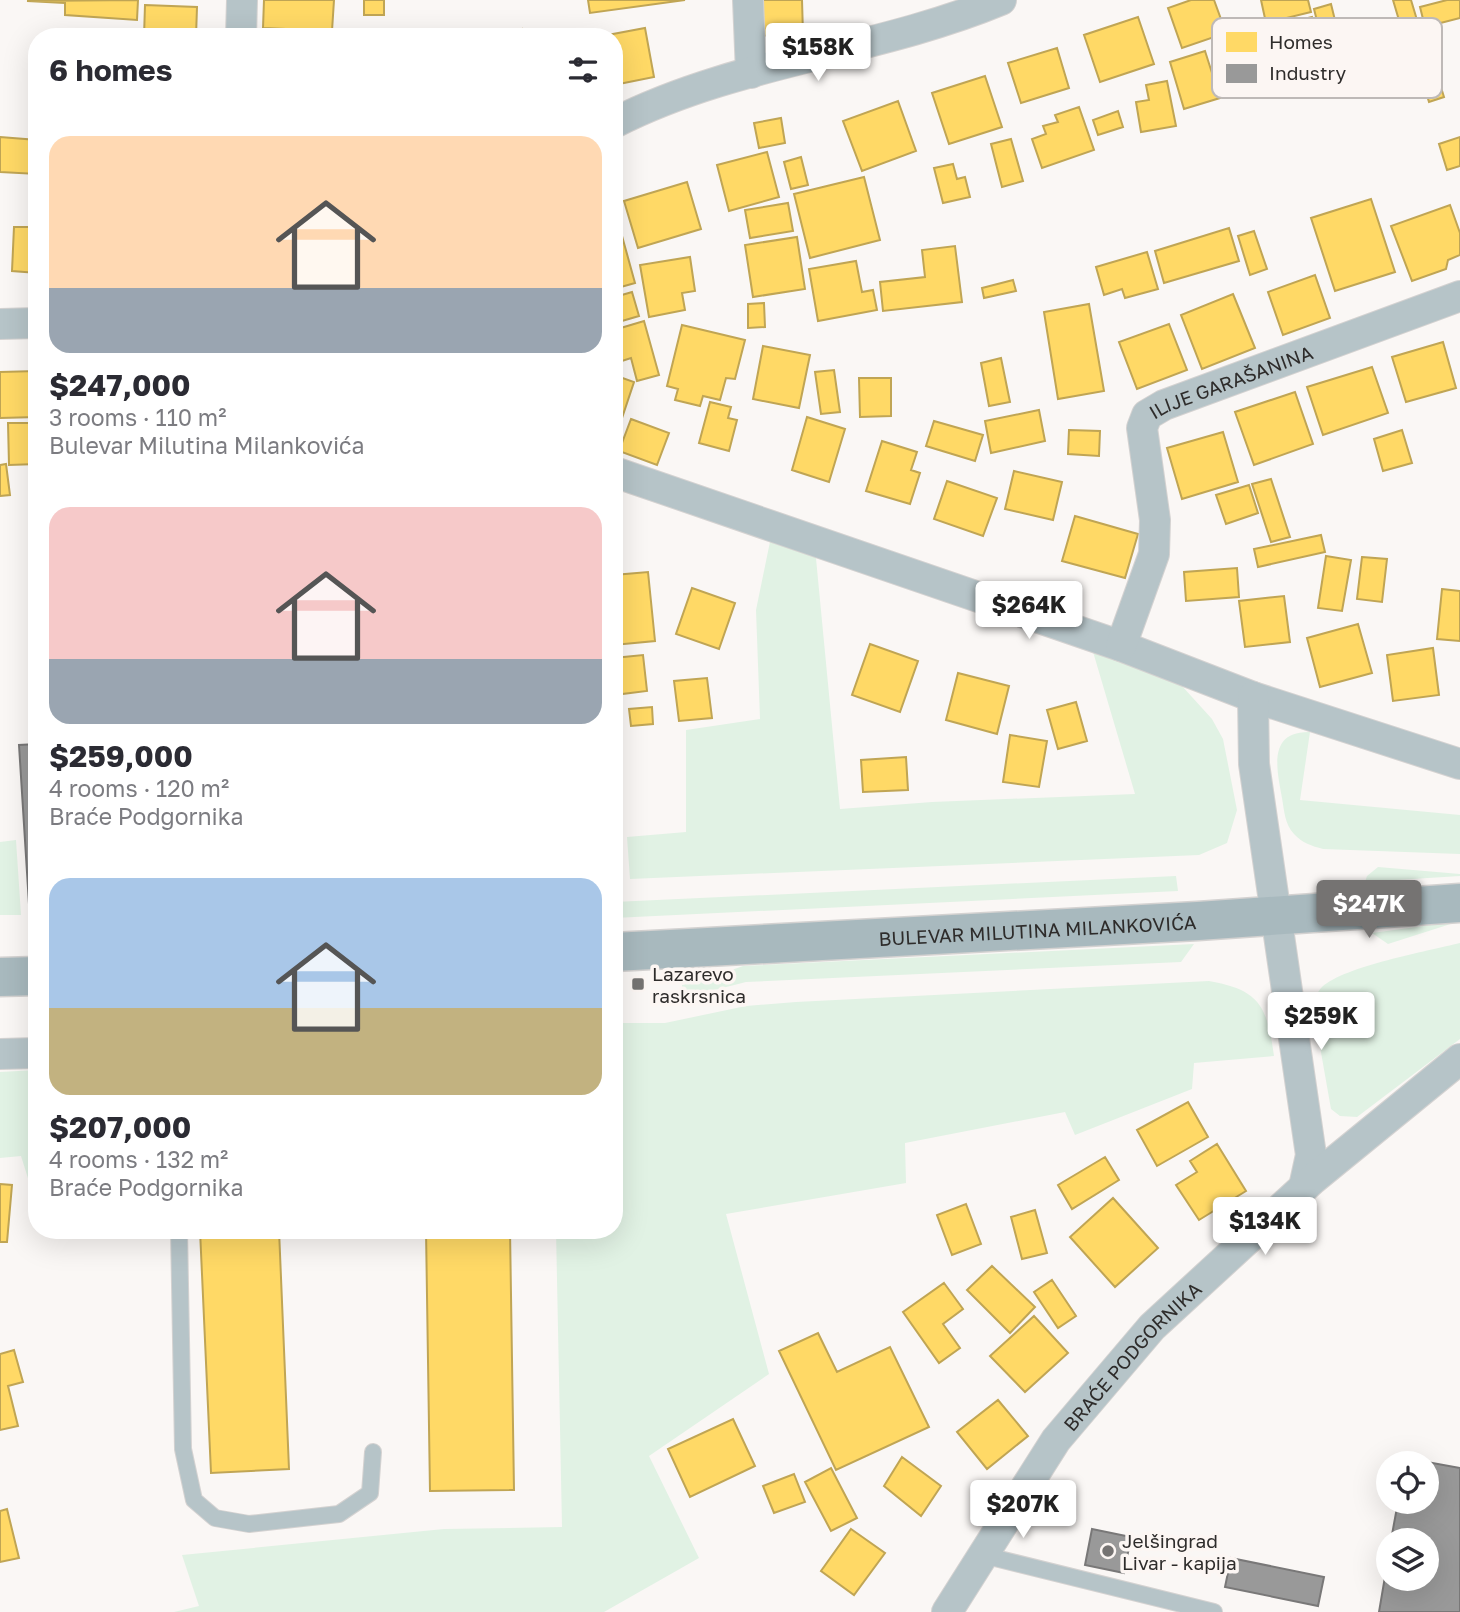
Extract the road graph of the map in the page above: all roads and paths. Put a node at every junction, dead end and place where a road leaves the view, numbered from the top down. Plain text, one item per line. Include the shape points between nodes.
1 (242, 0) edge
2 (748, 0) edge
3 (1001, 0) edge
4 (241, 28) edge
5 (751, 73) junction
6 (623, 119) edge
7 (1460, 296) edge
8 (28, 323) edge
9 (0, 324) edge
10 (623, 475) edge
11 (1121, 646) junction
12 (1253, 696) junction
13 (1460, 764) edge
14 (1460, 903) edge
15 (1275, 914) junction
16 (623, 952) edge
17 (0, 976) edge
18 (28, 976) edge
19 (28, 1053) edge
20 (0, 1055) edge
21 (1460, 1059) edge
22 (1304, 1187) junction
23 (179, 1239) edge
24 (373, 1452) dead end
25 (983, 1555) junction
26 (1171, 1607) edge
27 (947, 1612) edge
28 (1214, 1612) edge

1 - 4 street
2 - 5 street
3 - 5 street via 908,32
5 - 6 street via 680,93
7 - 11 street, ILIJE GARAŠANINA via 1146,415 1142,428 1155,520 1154,554
8 - 9 street
10 - 11 street
11 - 12 street
12 - 13 street
12 - 15 street via 1254,764
14 - 15 street, BULEVAR MILUTINA MILANKOVIĆA
15 - 16 street, BULEVAR MILUTINA MILANKOVIĆA
15 - 22 street via 1311,1155
17 - 18 street
19 - 20 street
21 - 22 street, BRAĆE PODGORNIKA
22 - 25 street, BRAĆE PODGORNIKA via 1152,1326 1056,1440
23 - 24 lane via 183,1449 194,1500 215,1518 249,1524 339,1514 370,1493
25 - 26 lane
25 - 27 street, BRAĆE PODGORNIKA
26 - 28 lane

